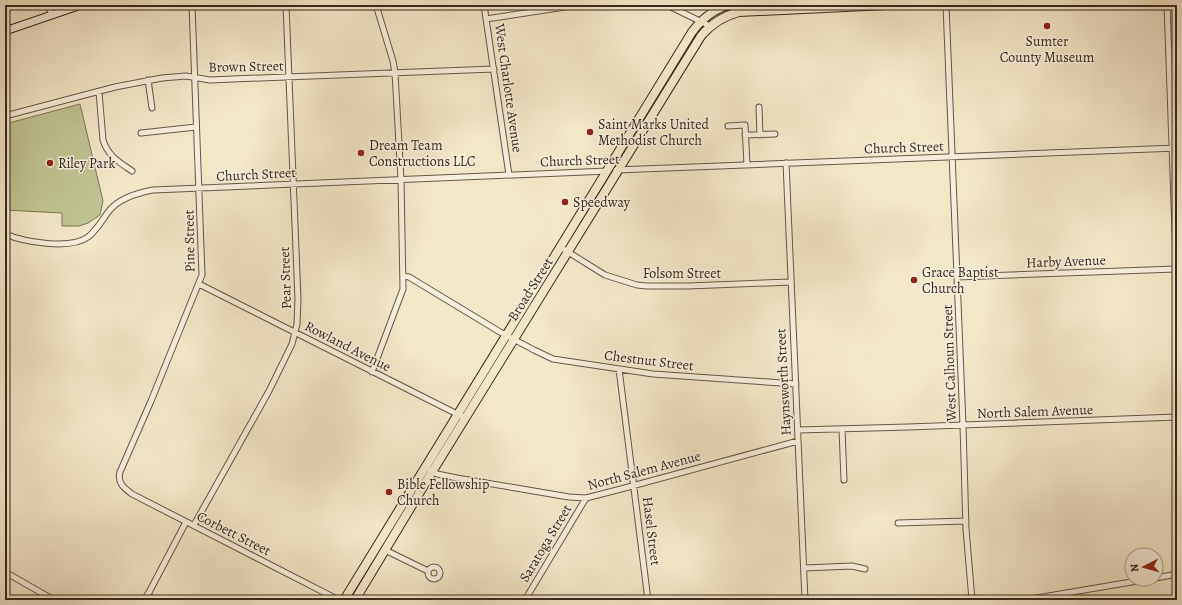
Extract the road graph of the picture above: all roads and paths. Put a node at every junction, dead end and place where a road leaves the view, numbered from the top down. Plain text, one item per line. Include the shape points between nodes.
1 (48, 5) edge
2 (81, 5) edge
3 (192, 5) edge
4 (286, 5) edge
5 (376, 5) edge
6 (484, 5) edge
7 (578, 5) edge
8 (667, 5) edge
9 (728, 5) edge
10 (887, 5) edge
11 (946, 5) edge
12 (1167, 5) edge
13 (744, 8) edge
14 (52, 15) junction
15 (486, 19) junction
16 (701, 22) junction
17 (710, 26) junction
18 (5, 30) edge
19 (494, 68) junction
20 (395, 73) junction
21 (195, 77) junction
22 (289, 77) junction
23 (148, 80) junction
24 (99, 92) junction
25 (758, 107) dead end
26 (152, 108) dead end
27 (5, 116) edge
28 (728, 126) dead end
29 (196, 127) junction
30 (141, 133) dead end
31 (775, 134) dead end
32 (746, 135) junction
33 (760, 135) junction
34 (1175, 148) edge
35 (953, 157) junction
36 (786, 163) junction
37 (747, 165) junction
38 (618, 170) junction
39 (132, 171) dead end
40 (607, 171) junction
41 (509, 175) junction
42 (401, 180) junction
43 (293, 184) junction
44 (200, 189) junction
45 (5, 234) edge
46 (560, 247) junction
47 (568, 252) junction
48 (1176, 269) edge
49 (404, 276) junction
50 (957, 277) junction
51 (791, 282) junction
52 (199, 284) junction
53 (1177, 286) edge
54 (295, 333) junction
55 (506, 335) junction
56 (514, 339) junction
57 (619, 369) junction
58 (372, 372) junction
59 (796, 384) junction
60 (457, 414) junction
61 (1177, 417) edge
62 (465, 418) junction
63 (963, 425) junction
64 (842, 429) junction
65 (798, 430) junction
66 (798, 441) junction
67 (428, 470) junction
68 (844, 480) dead end
69 (120, 484) joint
70 (634, 486) junction
71 (586, 498) junction
72 (966, 521) junction
73 (186, 522) junction
74 (898, 523) dead end
75 (194, 525) junction
76 (385, 550) junction
77 (804, 568) junction
78 (865, 569) dead end
79 (428, 571) dead end
80 (5, 572) edge
81 (1177, 574) edge
82 (1164, 576) edge
83 (1124, 583) edge
84 (146, 598) edge
85 (54, 600) edge
86 (155, 600) edge
87 (339, 600) edge
88 (344, 600) edge
89 (355, 600) edge
90 (525, 600) edge
91 (648, 600) edge
92 (805, 600) edge
93 (972, 600) edge
94 (1025, 600) edge

1 - 14 street
2 - 14 main road
3 - 21 street, Pine Street
4 - 22 street, Pear Street
5 - 20 street
6 - 15 street, West Charlotte Avenue
7 - 15 street
8 - 16 street
9 - 16 main road, Broad Street
10 - 13 main road, Broad Street
11 - 35 street, West Calhoun Street
12 - 34 street
13 - 17 main road, Broad Street via 722,17
14 - 18 main road
15 - 19 street, West Charlotte Avenue
16 - 17 street
16 - 40 main road, Broad Street via 692,32
17 - 38 main road, Broad Street via 701,36
19 - 20 street, Brown Street
19 - 41 street, West Charlotte Avenue
20 - 22 street, Brown Street
20 - 42 street
21 - 22 street, Brown Street via 210,80
21 - 23 street, Brown Street
21 - 29 street, Pine Street
22 - 43 street, Pear Street
23 - 24 street, Brown Street
23 - 26 street
24 - 27 street, Brown Street
24 - 39 street via 104,146 111,156
25 - 33 street
28 - 32 street via 745,124
29 - 30 street
29 - 44 street, Pine Street
31 - 33 street
32 - 33 street
32 - 37 street
34 - 35 street, Church Street
34 - 48 street
35 - 36 street, Church Street
35 - 50 street, West Calhoun Street
36 - 37 street, Church Street
36 - 51 street, Haynsworth Street
37 - 38 street, Church Street
38 - 40 street, Church Street
38 - 47 main road, Broad Street
40 - 41 street, Church Street
40 - 46 main road, Broad Street
41 - 42 street, Church Street
42 - 43 street, Church Street
42 - 49 street
43 - 44 street, Church Street
43 - 54 street, Pear Street via 298,299
44 - 45 street, Church Street via 152,190 132,195 110,209 97,229 88,237 73,243 18,240
44 - 52 street, Pine Street via 203,269
46 - 47 street, Folsom Street
46 - 55 main road, Broad Street
47 - 51 street, Folsom Street via 605,276 637,285
47 - 56 main road, Broad Street
48 - 50 street, Harby Avenue
48 - 53 street
49 - 55 street, Chestnut Street
49 - 58 street via 404,289
50 - 63 street, West Calhoun Street
51 - 59 street, Haynsworth Street
52 - 54 street, Rowland Avenue
52 - 69 street, Pine Street via 120,472
54 - 58 street, Rowland Avenue
54 - 75 street, Pear Street via 279,372
55 - 56 street, Chestnut Street
55 - 60 main road, Broad Street
56 - 57 street, Chestnut Street via 554,359
56 - 62 main road, Broad Street
57 - 59 street, Chestnut Street via 675,376
57 - 70 street, Hasel Street
58 - 60 street, Rowland Avenue
59 - 65 street, Haynsworth Street
60 - 62 street, Rowland Avenue
60 - 67 main road, Broad Street
61 - 63 street, North Salem Avenue
62 - 67 main road, Broad Street
63 - 64 street, North Salem Avenue
63 - 72 street, West Calhoun Street
64 - 65 street, North Salem Avenue
64 - 68 street
65 - 66 street, Haynsworth Street
66 - 70 street, North Salem Avenue
66 - 77 street, Haynsworth Street
67 - 71 street, North Salem Avenue via 457,478
67 - 76 main road, Broad Street
67 - 88 main road, Broad Street
69 - 73 street, Corbett Street via 132,494
70 - 71 street, North Salem Avenue
70 - 91 street, Hasel Street
71 - 90 street, Saratoga Street
72 - 74 street
72 - 93 street, West Calhoun Street
73 - 75 street, Corbett Street
73 - 84 street
75 - 87 street, Corbett Street
76 - 79 street
76 - 89 main road, Broad Street
77 - 78 street via 852,566
77 - 92 street, Haynsworth Street
80 - 85 street
81 - 82 street
83 - 94 street
84 - 86 street

